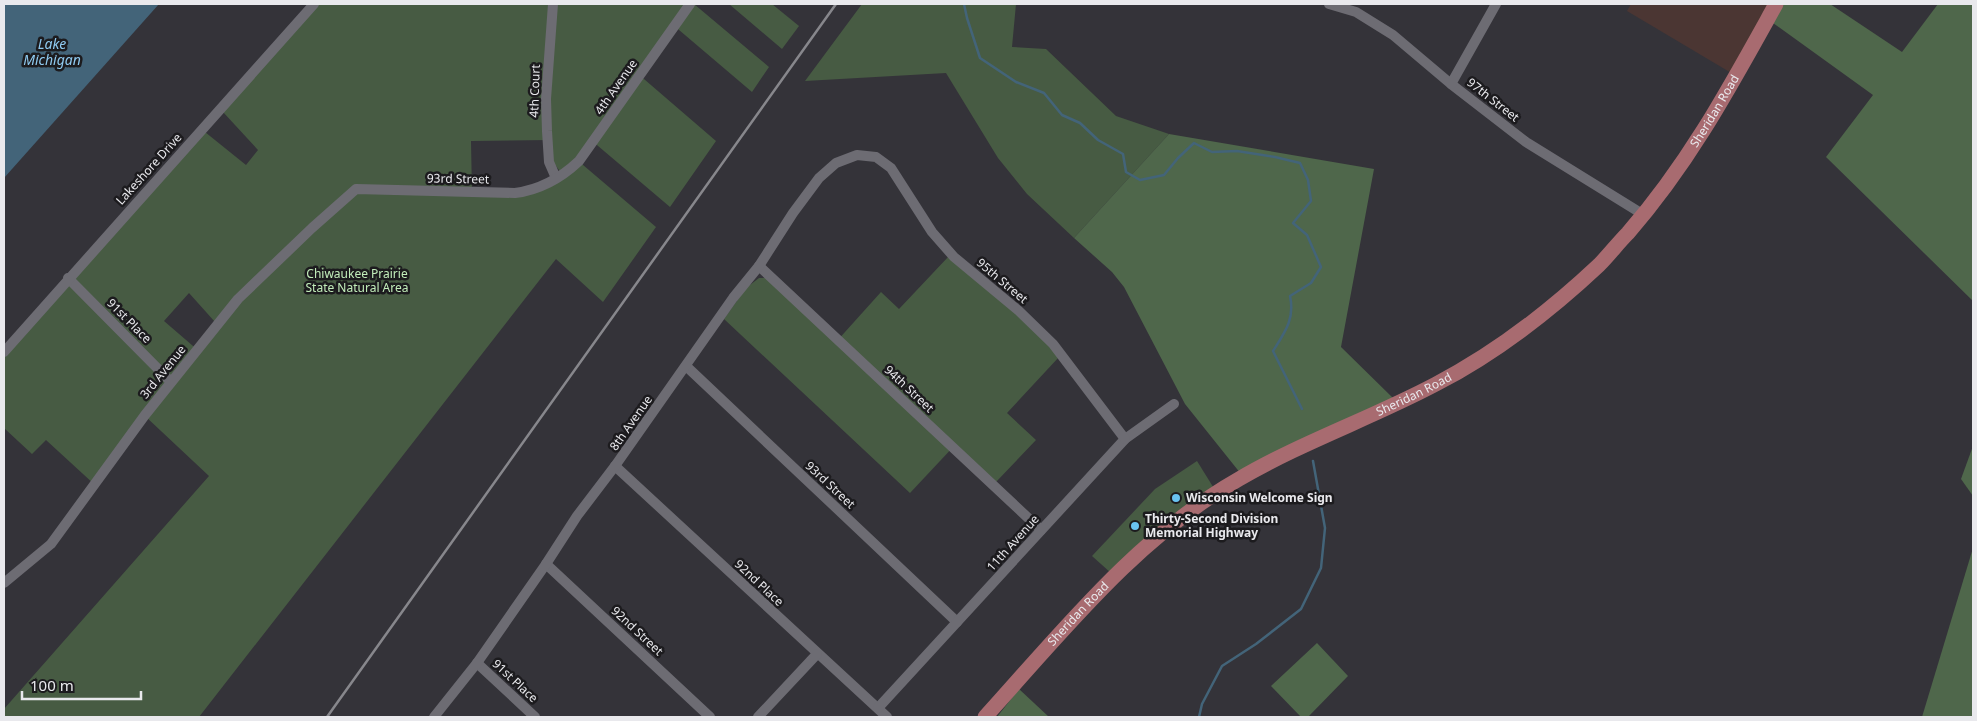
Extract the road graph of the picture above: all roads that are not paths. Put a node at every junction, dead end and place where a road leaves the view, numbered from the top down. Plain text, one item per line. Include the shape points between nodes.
1 (314, 4) edge
2 (553, 4) edge
3 (690, 4) edge
4 (1329, 4) edge
5 (1496, 4) edge
6 (1776, 4) edge
7 (1451, 84) junction
8 (857, 155) joint
9 (556, 178) junction
10 (356, 189) joint
11 (1644, 215) junction
12 (759, 266) junction
13 (68, 278) junction
14 (4, 352) edge
15 (686, 366) junction
16 (171, 382) junction
17 (1174, 404) dead end
18 (1125, 438) junction
19 (615, 466) junction
20 (1041, 530) junction
21 (546, 564) junction
22 (4, 583) edge
23 (958, 622) junction
24 (817, 654) junction
25 (477, 663) junction
26 (878, 708) junction
27 (434, 717) edge
28 (535, 717) edge
29 (710, 717) edge
30 (758, 717) edge
31 (887, 717) edge
32 (986, 717) edge

1 - 13 street, Lakeshore Drive
2 - 9 street, 4th Court via 546,99 549,162
3 - 9 street, 4th Avenue via 579,161
4 - 7 street, 97th Street via 1356,12 1393,35
5 - 7 street
6 - 11 main road, Sheridan Road via 1709,124
7 - 11 street, 97th Street via 1526,142
8 - 12 street, 8th Avenue via 836,163 819,178
8 - 18 street, 95th Street via 876,157 891,168 932,232 954,257 1053,344
9 - 10 street, 93rd Street via 534,189 515,193
10 - 16 street, 3rd Avenue via 238,299
11 - 32 main road, Sheridan Road via 1600,264 1538,318 1482,358 1435,385 1302,446 1238,480 1175,522 1138,552 1090,601
12 - 15 street, 8th Avenue
12 - 20 street, 94th Street
13 - 14 street, Lakeshore Drive
13 - 16 street, 91st Place
15 - 19 street, 8th Avenue
15 - 23 street, 93rd Street
16 - 22 street, 3rd Avenue via 51,544
17 - 18 street, 11th Avenue
18 - 20 street, 11th Avenue
19 - 21 street, 8th Avenue
19 - 24 street, 92nd Place
20 - 23 street, 11th Avenue
21 - 25 street, 8th Avenue
21 - 29 street, 92nd Street
23 - 26 street, 11th Avenue
24 - 26 street, 92nd Place
24 - 30 street
25 - 27 street, 8th Avenue
25 - 28 street, 91st Place
26 - 31 street, 92nd Place

